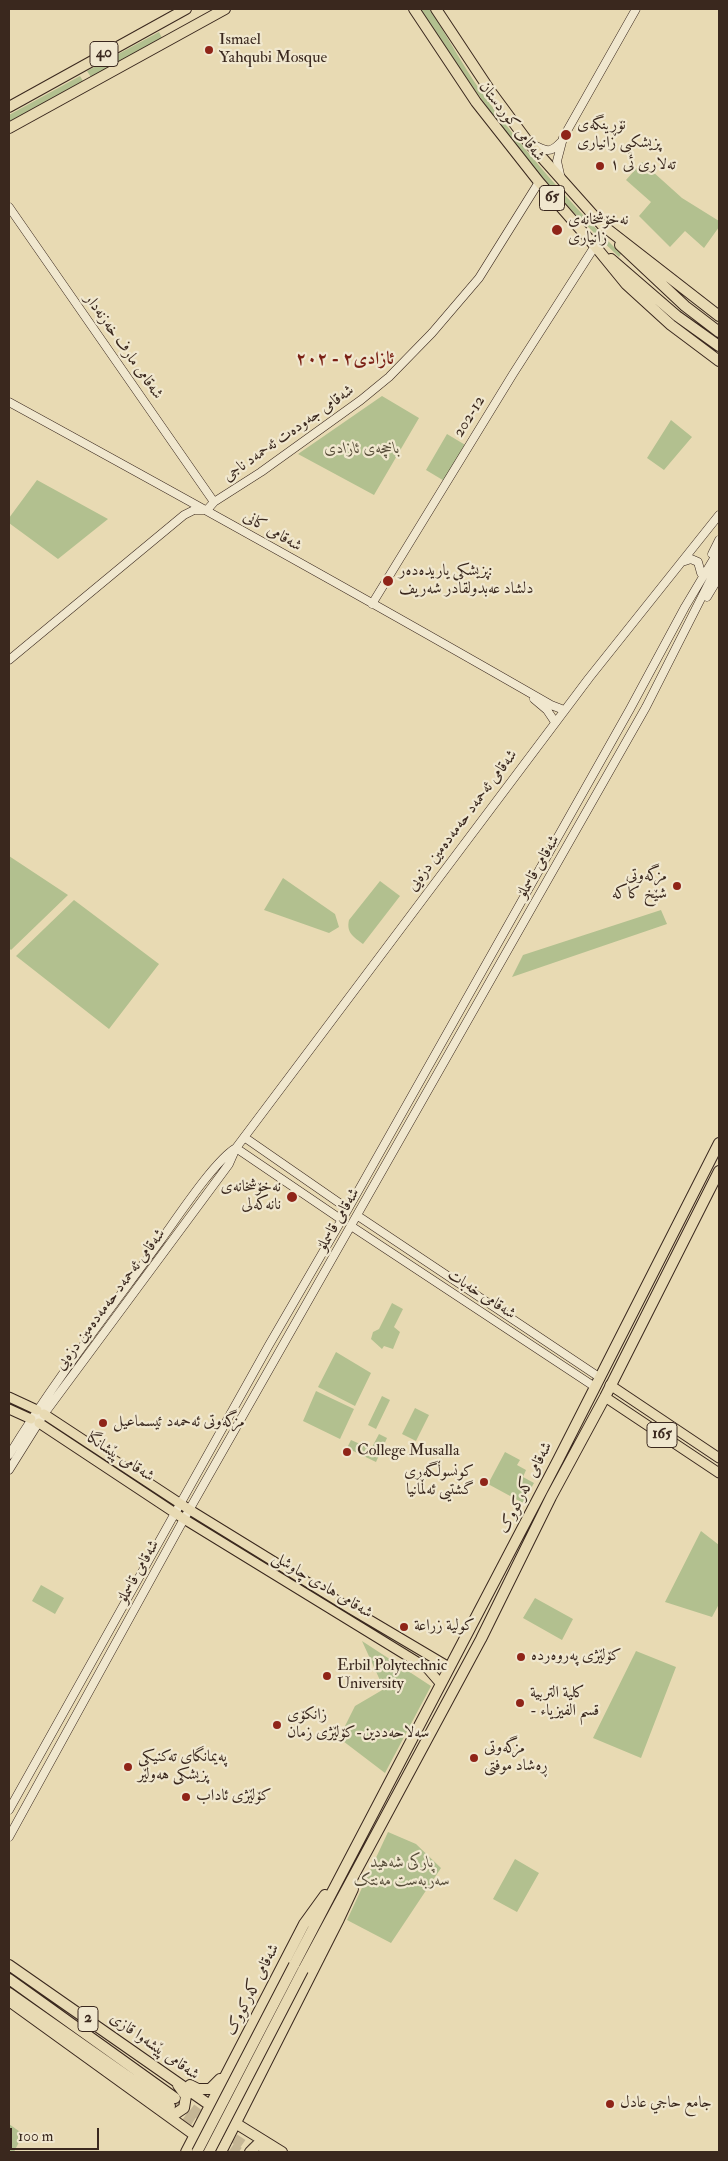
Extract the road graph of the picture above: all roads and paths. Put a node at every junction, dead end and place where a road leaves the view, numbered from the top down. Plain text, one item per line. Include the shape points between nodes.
1 (186, 9) edge
2 (225, 9) edge
3 (414, 9) edge
4 (436, 9) edge
5 (444, 9) edge
6 (636, 9) edge
7 (464, 50) junction
8 (9, 107) edge
9 (9, 128) edge
10 (564, 138) junction
11 (528, 142) junction
12 (562, 180) junction
13 (539, 182) junction
14 (9, 207) edge
15 (602, 225) junction
16 (595, 246) junction
17 (719, 316) edge
18 (719, 332) edge
19 (719, 346) edge
20 (719, 361) edge
21 (9, 402) edge
22 (214, 502) junction
23 (207, 510) junction
24 (719, 515) edge
25 (719, 540) edge
26 (719, 550) edge
27 (685, 561) junction
28 (719, 563) edge
29 (701, 573) junction
30 (719, 577) edge
31 (372, 604) junction
32 (685, 607) junction
33 (692, 616) junction
34 (9, 660) edge
35 (521, 688) junction
36 (564, 710) junction
37 (555, 722) junction
38 (581, 796) junction
39 (592, 802) junction
40 (244, 1137) junction
41 (719, 1143) edge
42 (236, 1148) junction
43 (719, 1171) edge
44 (348, 1209) junction
45 (358, 1216) junction
46 (342, 1220) junction
47 (351, 1226) junction
48 (399, 1243) junction
49 (392, 1253) junction
50 (599, 1377) junction
51 (594, 1387) junction
52 (615, 1388) junction
53 (9, 1397) edge
54 (609, 1399) junction
55 (28, 1406) junction
56 (9, 1409) edge
57 (44, 1414) junction
58 (35, 1421) junction
59 (9, 1455) edge
60 (719, 1458) edge
61 (9, 1470) edge
62 (719, 1473) edge
63 (181, 1504) junction
64 (190, 1510) junction
65 (175, 1514) junction
66 (184, 1519) junction
67 (320, 1590) junction
68 (332, 1597) junction
69 (315, 1600) junction
70 (328, 1607) junction
71 (437, 1661) junction
72 (449, 1667) junction
73 (431, 1670) junction
74 (440, 1683) junction
75 (73, 1695) junction
76 (84, 1702) junction
77 (9, 1810) edge
78 (9, 1837) edge
79 (361, 1849) junction
80 (9, 1965) edge
81 (299, 1968) junction
82 (9, 1979) edge
83 (9, 1993) edge
84 (9, 2001) edge
85 (237, 2053) junction
86 (228, 2070) junction
87 (167, 2074) junction
88 (258, 2080) junction
89 (146, 2100) junction
90 (211, 2109) junction
91 (243, 2111) junction
92 (162, 2112) junction
93 (234, 2124) junction
94 (215, 2129) junction
95 (197, 2134) junction
96 (252, 2135) junction
97 (218, 2151) edge
98 (185, 2152) edge
99 (197, 2152) edge
100 (250, 2152) edge
101 (275, 2152) edge
102 (282, 2152) edge

1 - 8 highway, 40
2 - 9 highway, 40
3 - 13 highway, شەقامی کوردستان / 65 via 476,102
4 - 7 highway, شەقامی کوردستان / 65
5 - 7 highway, شەقامی کوردستان / 65
6 - 10 street
7 - 11 highway, شەقامی کوردستان / 65
10 - 11 street via 550,151
10 - 12 street via 557,161
11 - 12 highway, شەقامی کوردستان / 65
12 - 15 highway, شەقامی کوردستان / 65
13 - 16 highway, شەقامی کوردستان / 65
13 - 22 street, شەقامی جەودەت ئەحمەد ناجی via 479,278 389,377 261,472
14 - 22 street, شەقامی مارف خەزنەدار
15 - 17 highway, شەقامی کوردستان / 65
15 - 18 highway, شەقامی کوردستان / 65 via 629,255
16 - 19 highway, شەقامی کوردستان / 65 via 677,316
16 - 20 highway, شەقامی کوردستان / 65 via 637,296
16 - 31 street, 202-12
21 - 23 street, شەقامی کانی
22 - 23 street, شەقامی جەودەت ئەحمەد ناجی
23 - 31 street, شەقامی کانی
23 - 34 street via 194,510 184,515
24 - 27 street, شەقامی ئەحمەد حەمەدەمین دزەیی
25 - 29 street, شەقامی قاسملۆ
26 - 32 street, شەقامی قاسملۆ
27 - 29 street via 698,562
27 - 36 street, شەقامی ئەحمەد حەمەدەمین دزەیی
28 - 33 street, شەقامی قاسملۆ
29 - 32 street, شەقامی قاسملۆ
30 - 33 street, شەقامی قاسملۆ
31 - 35 street, شەقامی کانی
32 - 38 street, شەقامی قاسملۆ
33 - 39 street, شەقامی قاسملۆ via 652,696
35 - 36 street, شەقامی کانی
35 - 37 street, شەقامی کانی via 547,710
36 - 37 street, شەقامی ئەحمەد حەمەدەمین دزەیی
37 - 40 street, شەقامی ئەحمەد حەمەدەمین دزەیی
38 - 39 street
38 - 44 street, شەقامی قاسملۆ
39 - 45 street, شەقامی قاسملۆ
40 - 42 street, شەقامی ئەحمەد حەمەدەمین دزەیی
40 - 44 street
41 - 50 highway, شەقامی کەرکووک
42 - 46 street
42 - 57 street, شەقامی ئەحمەد حەمەدەمین دزەیی via 186,1207
43 - 52 highway, شەقامی کەرکووک
44 - 46 street, شەقامی قاسملۆ
45 - 47 street, شەقامی قاسملۆ
45 - 48 street, شەقامی خەبات
46 - 63 street, شەقامی قاسملۆ
47 - 49 street, شەقامی خەبات
47 - 64 street, شەقامی قاسملۆ
48 - 49 street
48 - 50 street, شەقامی خەبات
49 - 51 street, شەقامی خەبات
50 - 51 highway, شەقامی کەرکووک
51 - 72 highway, شەقامی کەرکووک
52 - 54 highway, شەقامی کەرکووک
52 - 60 main road, 165
53 - 55 main road, شەقامی پێشانگا
54 - 62 main road, 165
54 - 79 highway, شەقامی کەرکووک via 561,1478 476,1647
55 - 57 main road, شەقامی پێشانگا
55 - 58 main road
56 - 58 main road, شەقامی پێشانگا
57 - 58 street, شەقامی ئەحمەد حەمەدەمین دزەیی
57 - 58 main road via 47,1418 44,1422
57 - 63 main road, شەقامی پێشانگا
58 - 59 street, شەقامی ئەحمەد حەمەدەمین دزەیی
58 - 61 street, شەقامی ئەحمەد حەمەدەمین دزەیی
58 - 65 main road, شەقامی پێشانگا
63 - 64 main road, شەقامی پێشانگا
63 - 65 street, شەقامی قاسملۆ
64 - 66 street, شەقامی قاسملۆ
64 - 67 main road, شەقامی هادی چاوشلی
65 - 66 main road, شەقامی پێشانگا
65 - 75 street, شەقامی قاسملۆ
66 - 69 main road, شەقامی هادی چاوشلی
66 - 76 street, شەقامی قاسملۆ
67 - 68 main road, شەقامی هادی چاوشلی
67 - 69 main road
68 - 70 main road
68 - 71 main road, شەقامی هادی چاوشلی
69 - 70 main road, شەقامی هادی چاوشلی
70 - 73 main road, شەقامی هادی چاوشلی
71 - 72 main road, شەقامی هادی چاوشلی
71 - 73 main road
72 - 74 highway, شەقامی کەرکووک
73 - 74 main road, شەقامی هادی چاوشلی
74 - 79 highway, شەقامی کەرکووک
75 - 76 street
75 - 77 street, شەقامی قاسملۆ
76 - 78 street, شەقامی قاسملۆ
79 - 81 highway, شەقامی کەرکووک
79 - 85 highway, شەقامی کەرکووک via 304,1924
79 - 88 highway, شەقامی کەرکووک via 355,1883 339,1919
80 - 87 highway, شەقامی پێشەوا قازی / 2
81 - 97 highway, شەقامی کەرکووک, bridge
81 - 99 highway, شەقامی کەرکووک, bridge
82 - 83 highway, شەقامی پێشەوا قازی via 173,2102
84 - 89 highway, 2
85 - 86 highway, شەقامی کەرکووک
85 - 88 highway via 230,2071 233,2082 245,2088
86 - 87 highway via 215,2086 204,2090
86 - 90 highway, شەقامی کەرکووک
87 - 89 highway via 185,2093 184,2108 169,2114
87 - 90 highway, شەقامی پێشەوا قازی / 2
88 - 91 highway, شەقامی کەرکووک
89 - 92 highway, 2
90 - 93 highway, شەقامی پێشەوا قازی
90 - 94 highway
90 - 95 highway
91 - 93 highway
91 - 96 highway via 242,2121
92 - 95 highway
92 - 98 highway, 2 via 180,2130
93 - 94 highway
93 - 96 highway
93 - 97 highway
94 - 95 highway
94 - 97 highway
95 - 97 highway
95 - 98 highway
96 - 102 highway
100 - 101 highway via 260,2145

